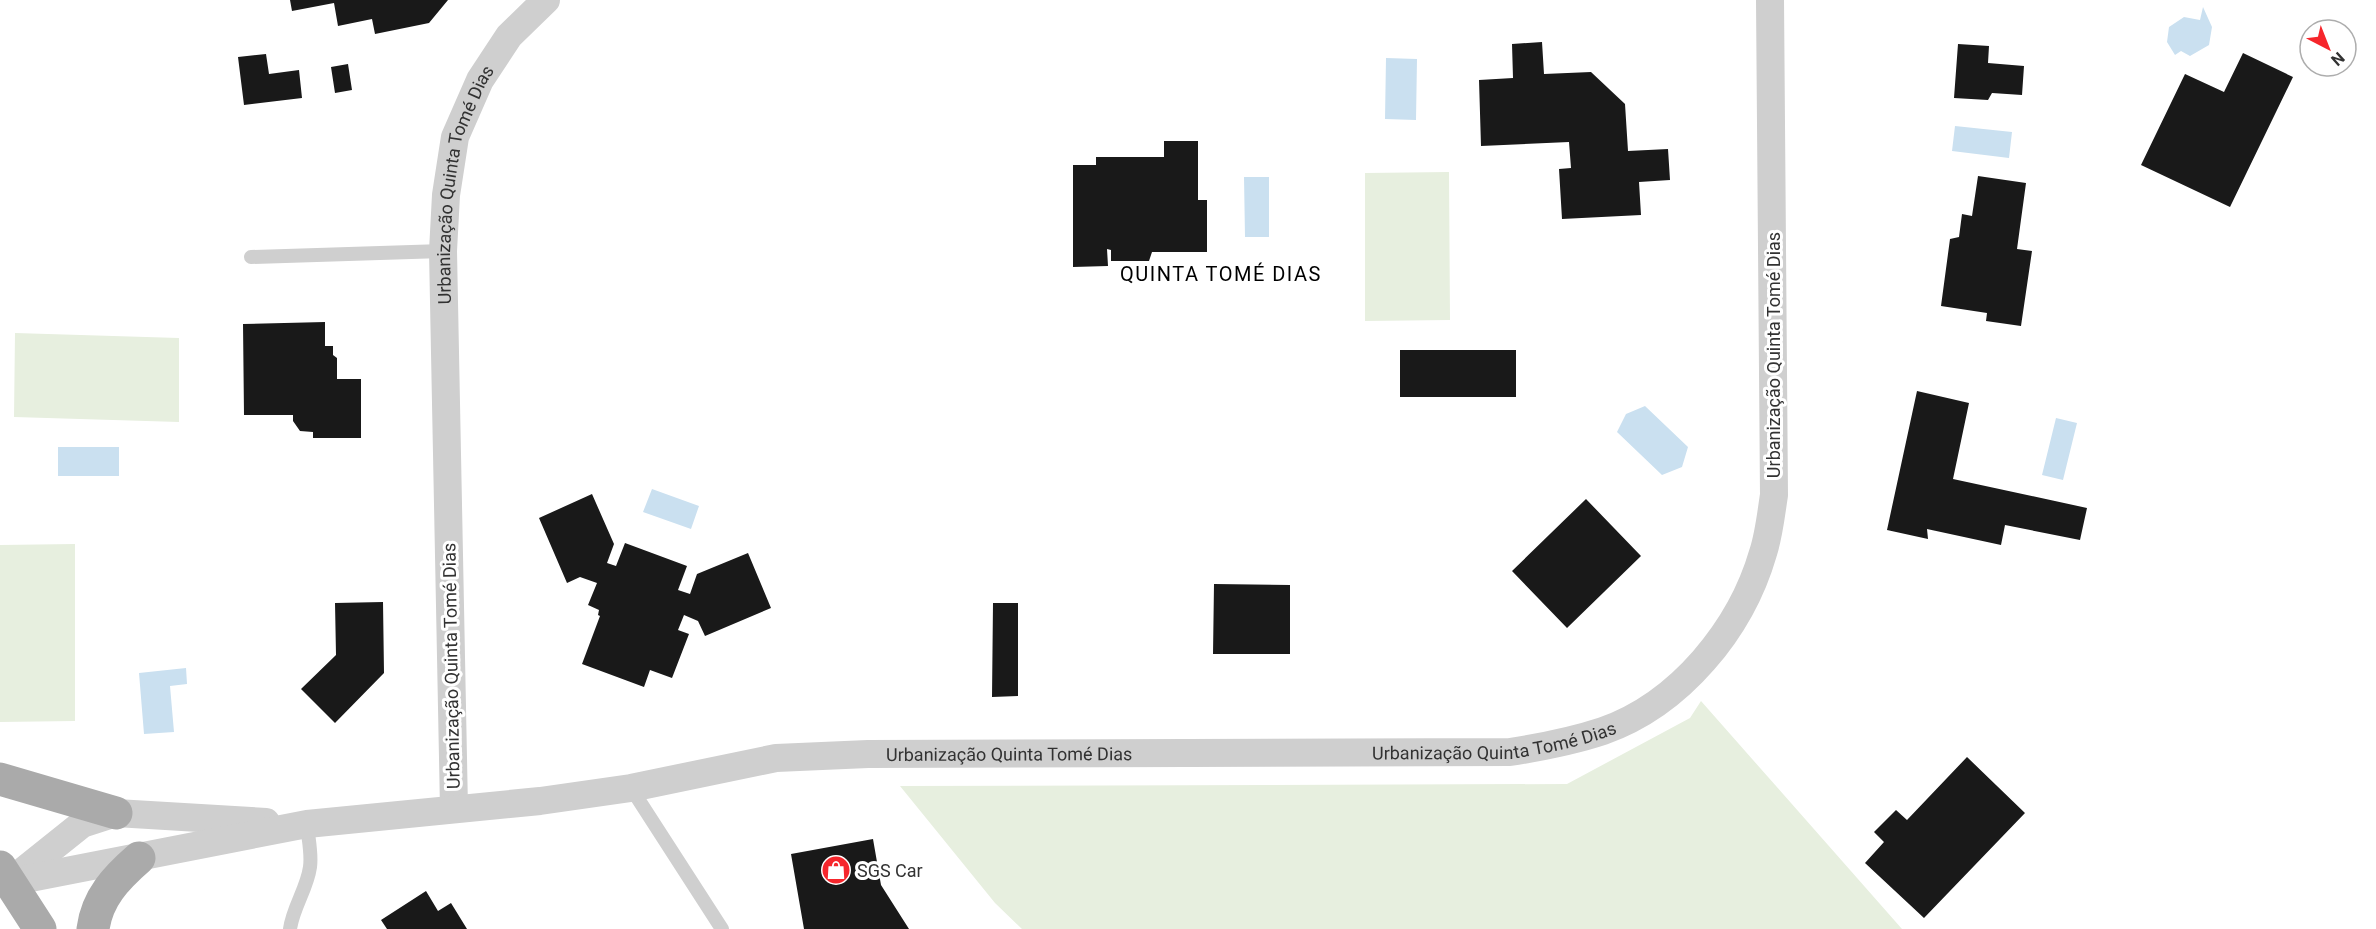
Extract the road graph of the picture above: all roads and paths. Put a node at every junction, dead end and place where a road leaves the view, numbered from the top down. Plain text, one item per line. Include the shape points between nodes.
1 (546, 0) edge
2 (1770, 0) edge
3 (443, 251) junction
4 (251, 257) dead end
5 (0, 779) edge
6 (631, 788) junction
7 (454, 809) junction
8 (116, 813) junction
9 (307, 824) junction
10 (139, 858) junction
11 (5, 874) edge
12 (40, 929) edge
13 (93, 929) edge
14 (290, 929) edge
15 (722, 929) edge

1 - 3 street, Urbanização Quinta Tomé Dias via 509,36 480,80 454,137
2 - 6 street, Urbanização Quinta Tomé Dias via 1774,495 1763,554 1743,602 1719,643 1691,675 1651,707 1606,730 1560,744 1510,752 868,754 776,758
3 - 4 lane
3 - 7 street, Urbanização Quinta Tomé Dias
5 - 8 main road
6 - 7 street, Urbanização Quinta Tomé Dias
6 - 15 lane
7 - 9 street
8 - 9 street
8 - 11 street via 82,824
9 - 10 street
9 - 14 lane via 310,865
10 - 11 street
10 - 13 main road via 117,876 104,895
11 - 12 main road

